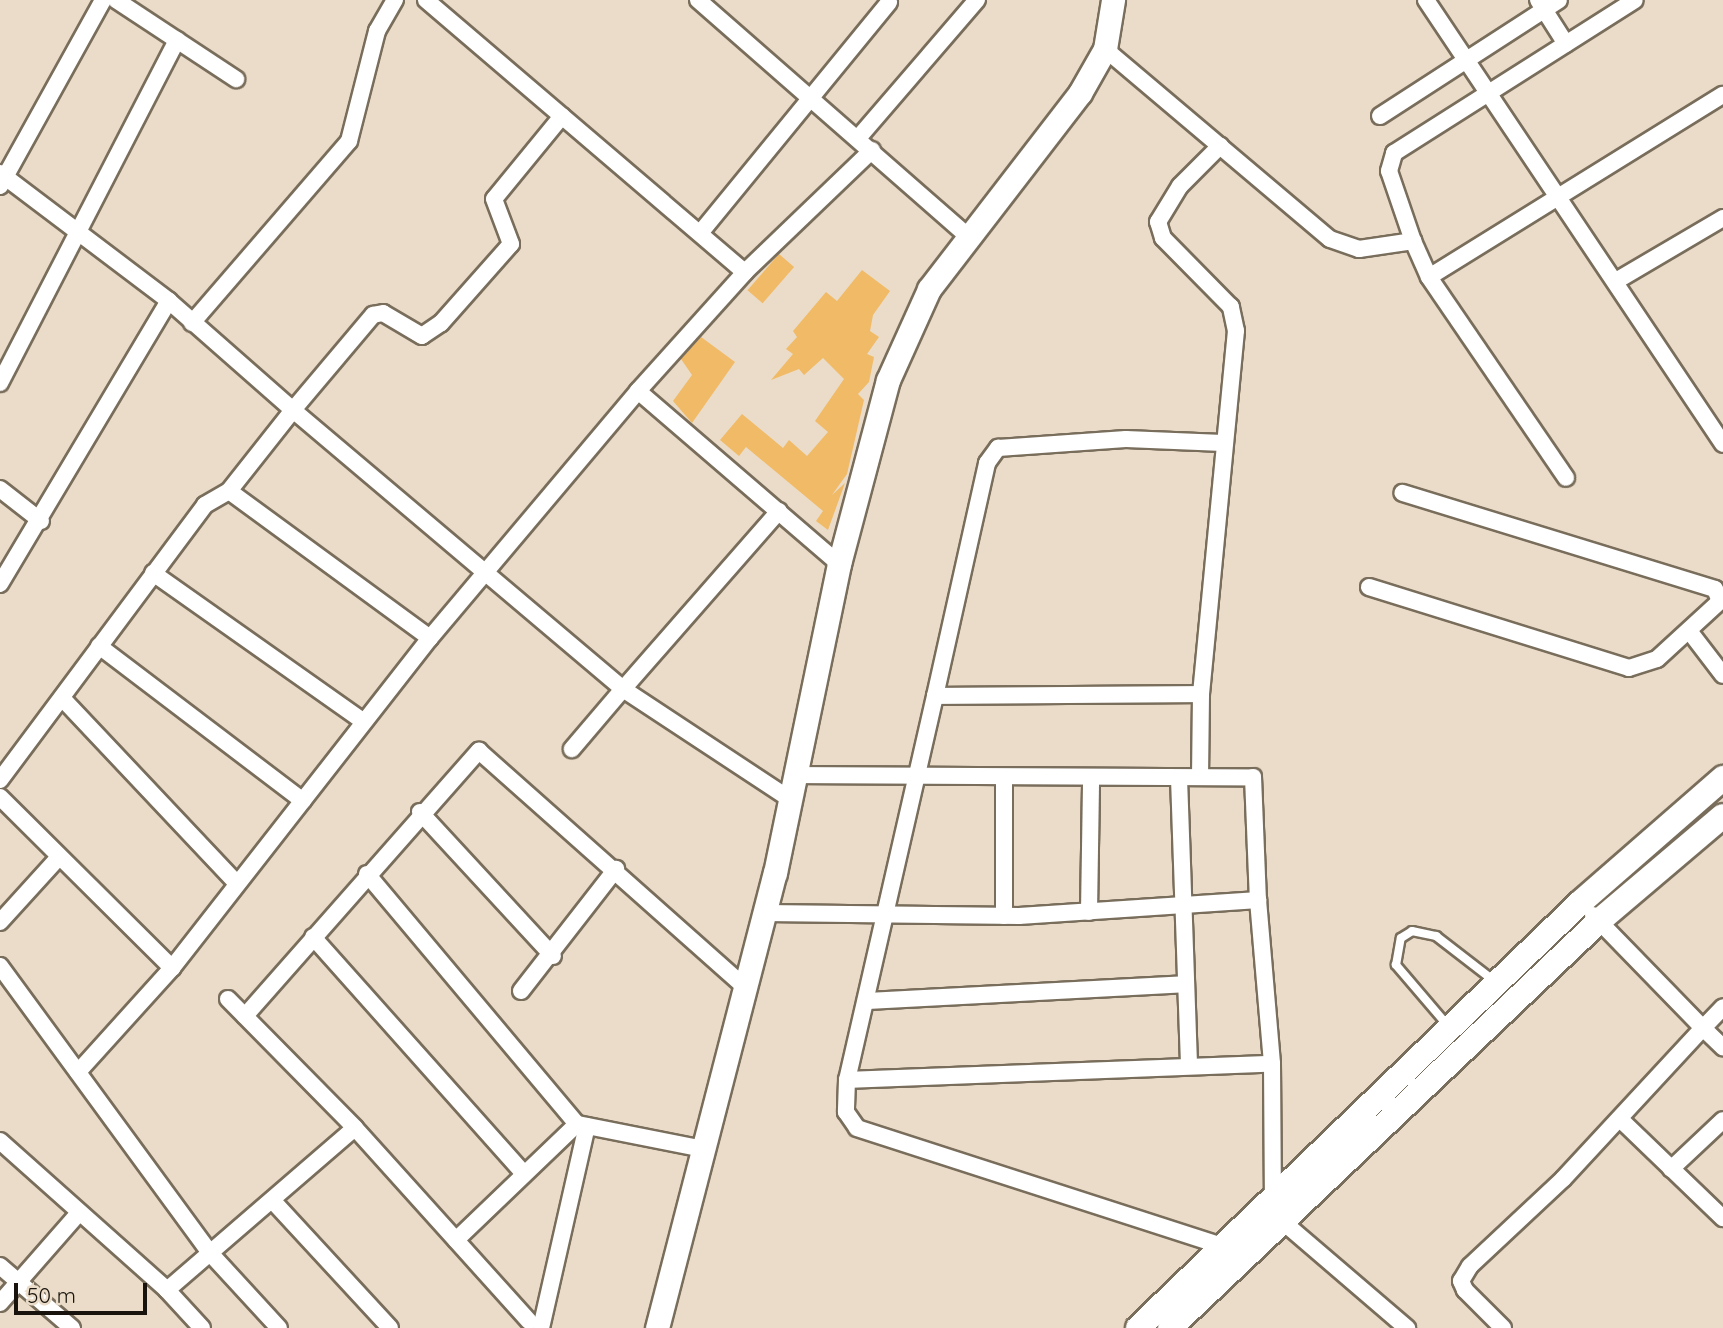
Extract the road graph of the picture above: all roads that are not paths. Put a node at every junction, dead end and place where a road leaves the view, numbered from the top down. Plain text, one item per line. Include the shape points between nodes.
1 (103, 0) edge
2 (116, 0) edge
3 (395, 0) edge
4 (426, 0) edge
5 (698, 0) edge
6 (976, 0) edge
7 (1426, 0) edge
8 (1559, 0) edge
9 (1635, 0) edge
10 (889, 2) edge
11 (1117, 4) edge
12 (1541, 5) edge
13 (177, 40) junction
14 (1566, 44) junction
15 (1105, 49) junction
16 (1466, 61) junction
17 (236, 79) dead end
18 (812, 94) junction
19 (1723, 94) edge
20 (1488, 95) junction
21 (562, 116) junction
22 (1380, 116) dead end
23 (859, 138) junction
24 (1220, 146) junction
25 (872, 150) junction
26 (2, 179) edge
27 (1557, 197) junction
28 (1723, 218) edge
29 (79, 232) junction
30 (701, 232) junction
31 (969, 237) junction
32 (1413, 242) junction
33 (745, 272) junction
34 (1429, 277) junction
35 (1616, 281) junction
36 (169, 301) junction
37 (192, 323) junction
38 (0, 383) edge
39 (638, 391) junction
40 (293, 411) junction
41 (1223, 443) junction
42 (1723, 444) edge
43 (1566, 478) dead end
44 (0, 489) edge
45 (229, 491) junction
46 (1402, 493) dead end
47 (779, 511) junction
48 (41, 521) junction
49 (839, 564) junction
50 (153, 573) junction
51 (483, 577) junction
52 (0, 584) edge
53 (1369, 587) dead end
54 (1690, 632) junction
55 (430, 638) junction
56 (99, 646) junction
57 (1723, 675) edge
58 (623, 689) junction
59 (1201, 694) junction
60 (935, 696) junction
61 (62, 698) junction
62 (364, 722) junction
63 (572, 749) dead end
64 (795, 775) junction
65 (1200, 777) junction
66 (916, 778) junction
67 (1004, 778) junction
68 (1179, 778) junction
69 (1723, 778) edge
70 (1091, 779) junction
71 (0, 780) edge
72 (0, 797) edge
73 (790, 799) junction
74 (303, 801) junction
75 (420, 812) junction
76 (1723, 816) edge
77 (60, 857) junction
78 (616, 869) junction
79 (367, 874) junction
80 (237, 884) junction
81 (1258, 900) junction
82 (1581, 902) junction
83 (1187, 905) junction
84 (1089, 912) junction
85 (765, 913) junction
86 (887, 915) junction
87 (1004, 916) junction
88 (1599, 921) junction
89 (0, 922) edge
90 (313, 937) junction
91 (553, 956) junction
92 (0, 965) edge
93 (172, 968) junction
94 (1496, 983) junction
95 (1186, 984) junction
96 (746, 988) junction
97 (520, 991) dead end
98 (228, 999) dead end
99 (866, 1001) junction
100 (1723, 1007) edge
101 (245, 1016) junction
102 (1448, 1027) junction
103 (1703, 1028) junction
104 (1723, 1047) edge
105 (1272, 1064) junction
106 (1189, 1065) junction
107 (78, 1072) junction
108 (847, 1080) junction
109 (1620, 1119) junction
110 (1723, 1120) edge
111 (582, 1125) junction
112 (355, 1128) junction
113 (0, 1141) edge
114 (703, 1149) junction
115 (1671, 1169) junction
116 (524, 1174) junction
117 (1273, 1193) junction
118 (272, 1200) junction
119 (77, 1216) junction
120 (1723, 1218) edge
121 (1282, 1221) junction
122 (456, 1240) junction
123 (1220, 1245) junction
124 (210, 1253) junction
125 (0, 1266) edge
126 (17, 1282) junction
127 (167, 1290) junction
128 (0, 1303) edge
129 (1179, 1317) edge
130 (532, 1326) edge
131 (72, 1328) edge
132 (202, 1328) edge
133 (279, 1328) edge
134 (390, 1328) edge
135 (657, 1328) edge
136 (1138, 1328) edge
137 (1408, 1328) edge
138 (1503, 1328) edge

1 - 26 street
2 - 13 street
3 - 37 street via 377,31 349,141
4 - 21 street
5 - 18 street
6 - 23 street
7 - 16 street
8 - 12 street
9 - 14 street
10 - 18 street
11 - 15 main road
12 - 14 street
12 - 16 street
13 - 17 street
13 - 29 street
14 - 20 street
15 - 24 street
15 - 31 main road via 1048,141
16 - 20 street
16 - 22 street
18 - 23 street
18 - 30 street
19 - 27 street
20 - 27 street
20 - 32 street via 1389,161
21 - 30 street
21 - 40 street via 494,199 511,244 441,323 422,336 383,313 373,315
23 - 25 street
24 - 32 street via 1345,247
24 - 41 street via 1180,186 1158,231 1231,307 1236,331
25 - 31 street
25 - 33 street
26 - 29 street
27 - 34 street
27 - 35 street
28 - 35 street
29 - 36 street
29 - 38 street
30 - 33 street
31 - 49 main road via 904,338
32 - 34 street
33 - 39 street
34 - 43 street
35 - 42 street
36 - 37 street
36 - 48 street
37 - 40 street
39 - 47 street
39 - 51 street
40 - 45 street
40 - 51 street
41 - 59 street
41 - 60 street via 1126,439 999,448 987,463
44 - 48 street
45 - 50 street via 205,505
45 - 55 street
46 - 54 street via 1715,589 1717,607
47 - 49 street
47 - 58 street
48 - 52 street
49 - 64 main road
50 - 56 street
50 - 62 street
51 - 55 street
51 - 58 street
53 - 54 street via 1629,667 1645,666
54 - 57 street
55 - 62 street
56 - 61 street
56 - 74 street
58 - 63 street
58 - 73 street
59 - 60 street
59 - 65 street
60 - 66 street
61 - 71 street
61 - 80 street
62 - 74 street
64 - 66 street
64 - 73 main road
65 - 68 street
65 - 81 street via 1254,777
66 - 67 street
66 - 86 street
67 - 70 street
67 - 87 street
68 - 70 street
68 - 83 street
69 - 82 main road
70 - 84 street
72 - 77 street
73 - 85 main road
74 - 80 street
75 - 78 street via 479,751
75 - 79 street
75 - 91 street
76 - 88 main road
77 - 89 street
77 - 93 street
78 - 91 street
78 - 96 street
79 - 90 street
79 - 111 street
80 - 93 street
81 - 83 street
81 - 105 street
82 - 88 street
82 - 94 main road
83 - 84 street
83 - 95 street
84 - 87 street
85 - 86 street
85 - 96 main road
86 - 87 street
86 - 99 street
88 - 103 street
88 - 121 main road
90 - 101 street
90 - 116 street
91 - 97 street
92 - 107 street
93 - 107 street
94 - 102 main road
94 - 102 lane via 1436,936 1412,931 1401,938 1396,965
95 - 99 street
95 - 106 street
96 - 114 main road
98 - 101 street
99 - 108 street
100 - 103 street
101 - 112 street
102 - 117 main road
103 - 104 street
103 - 109 street
105 - 106 street
105 - 117 street
106 - 108 street
107 - 124 street
108 - 123 street via 846,1112 857,1128
109 - 115 street
109 - 138 street via 1461,1281
110 - 115 street
111 - 114 street
111 - 116 street
111 - 130 street
112 - 118 street
112 - 122 street
113 - 119 street
114 - 135 main road
115 - 120 street
116 - 122 street
117 - 123 main road
118 - 124 street
118 - 134 street
119 - 126 street
119 - 127 street
121 - 129 main road
121 - 137 street
122 - 130 street
123 - 129 main road
124 - 127 street
124 - 133 street
125 - 126 street
126 - 128 street
126 - 131 street
127 - 132 street
129 - 136 main road

